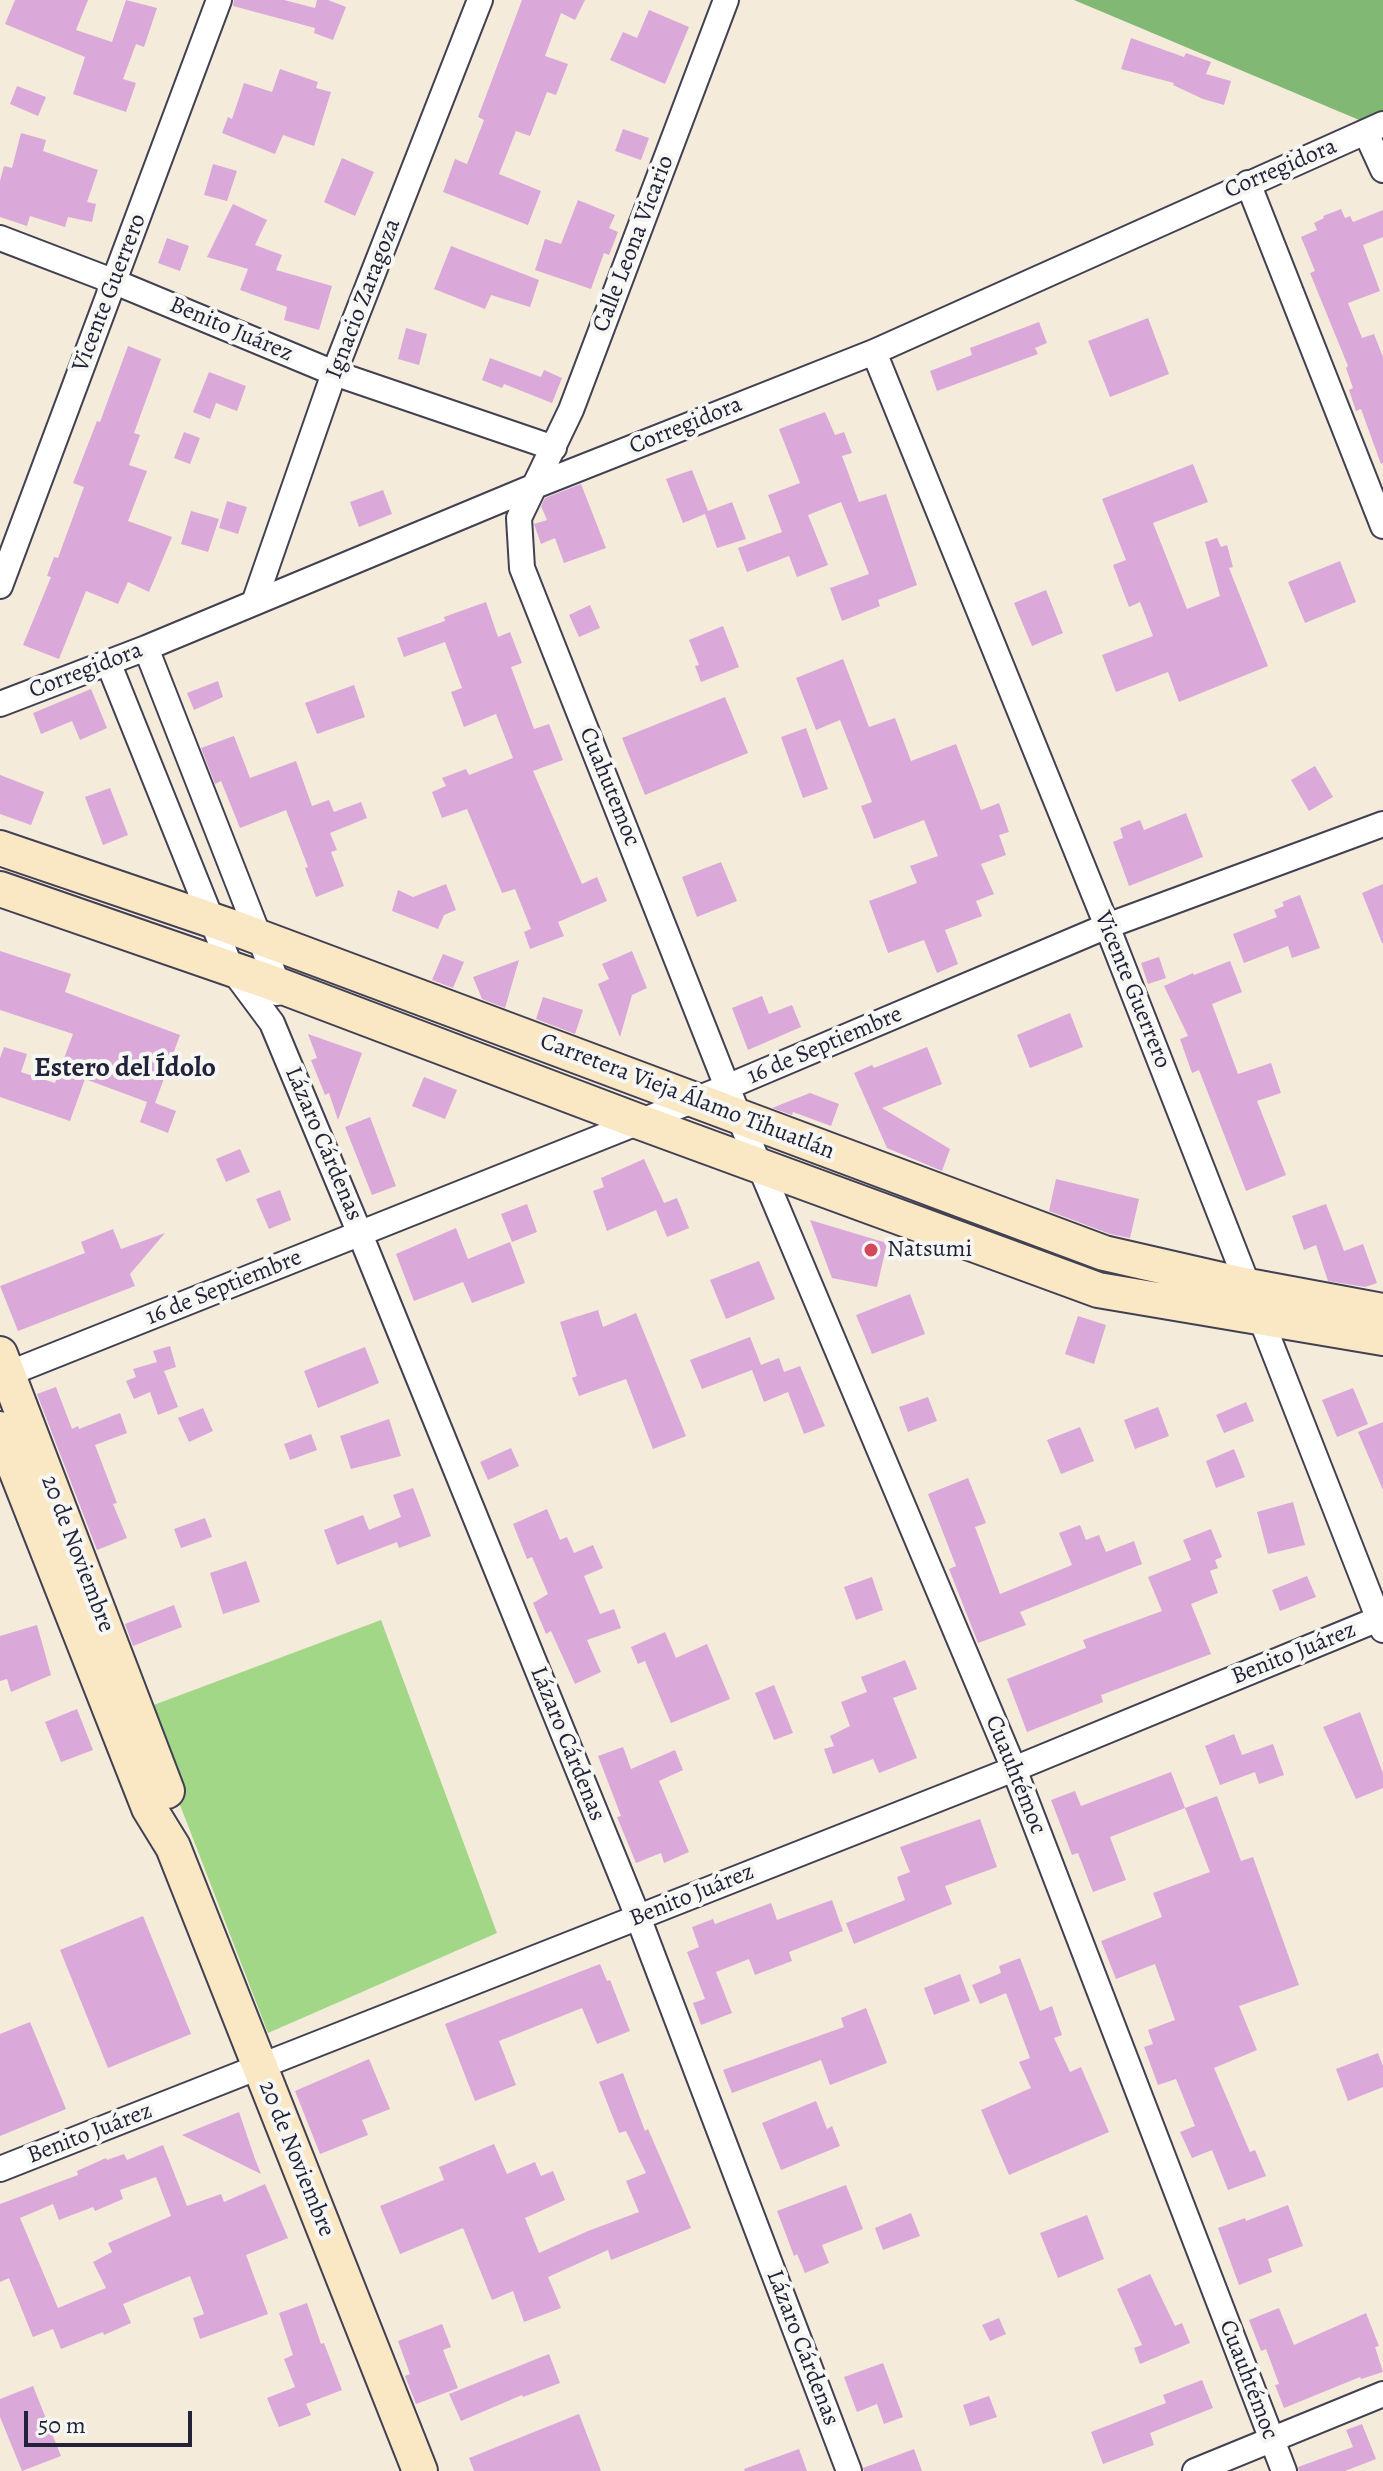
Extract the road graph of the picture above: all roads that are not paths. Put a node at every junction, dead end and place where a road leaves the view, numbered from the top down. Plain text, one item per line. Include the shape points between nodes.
1 (219, 0) edge
2 (480, 0) edge
3 (726, 0) edge
4 (1375, 128) edge
5 (1383, 170) edge
6 (1248, 183) junction
7 (0, 238) edge
8 (115, 282) junction
9 (874, 352) junction
10 (334, 373) junction
11 (554, 448) junction
12 (535, 486) junction
13 (1383, 526) edge
14 (0, 586) edge
15 (255, 600) junction
16 (146, 648) junction
17 (108, 662) junction
18 (0, 704) edge
19 (1383, 824) edge
20 (0, 848) edge
21 (0, 889) edge
22 (211, 920) junction
23 (1107, 926) junction
24 (260, 937) junction
25 (231, 968) junction
26 (278, 985) junction
27 (272, 1023) junction
28 (694, 1099) junction
29 (733, 1102) junction
30 (640, 1122) junction
31 (759, 1164) junction
32 (360, 1234) junction
33 (1248, 1286) junction
34 (1383, 1311) edge
35 (1262, 1317) junction
36 (1383, 1338) edge
37 (3, 1369) edge
38 (0, 1429) edge
39 (1382, 1622) edge
40 (1014, 1769) junction
41 (173, 1847) junction
42 (638, 1917) junction
43 (261, 2068) junction
44 (0, 2169) edge
45 (1383, 2394) edge
46 (1271, 2440) junction
47 (420, 2471) edge
48 (849, 2471) edge
49 (1195, 2471) edge
50 (1284, 2471) edge

1 - 8 street, Vicente Guerrero
2 - 10 street, Ignacio Zaragoza
3 - 11 street, Calle Leona Vicario
4 - 5 street
4 - 6 street, Corregidora
6 - 9 street, Corregidora
6 - 13 street
7 - 8 street, Benito Juárez
8 - 10 street, Benito Juárez
8 - 14 street, Vicente Guerrero
9 - 12 street, Corregidora
9 - 23 street, Vicente Guerrero
10 - 11 street, Benito Juárez
10 - 15 street, Ignacio Zaragoza
11 - 12 street, Calle Leona Vicario
12 - 15 street, Corregidora
12 - 29 street, Cuahutemoc via 519,518 522,568
15 - 16 street, Corregidora
16 - 17 street, Corregidora
16 - 24 street
17 - 18 street, Corregidora
17 - 22 street, Lázaro Cárdenas
19 - 23 street, 16 de Septiembre
20 - 22 main road, Carretera Vieja Álamo Tihuatlán
21 - 25 main road, Carretera Vieja Álamo Tihuatlán
22 - 24 main road, Carretera Vieja Álamo Tihuatlán
22 - 25 street, Lázaro Cárdenas
23 - 29 street, 16 de Septiembre
23 - 33 street, Vicente Guerrero
24 - 26 street
24 - 28 main road, Carretera Vieja Álamo Tihuatlán
25 - 26 main road, Carretera Vieja Álamo Tihuatlán
25 - 27 street, Lázaro Cárdenas
26 - 27 street
26 - 30 main road, Carretera Vieja Álamo Tihuatlán
27 - 32 street, Lázaro Cárdenas
28 - 29 main road, Carretera Vieja Álamo Tihuatlán
28 - 30 street, 16 de Septiembre
29 - 31 street, Cuauhtémoc
29 - 33 main road, Carretera Vieja Álamo Tihuatlán via 1104,1253
30 - 31 main road, Carretera Vieja Álamo Tihuatlán
30 - 32 street, 16 de Septiembre
31 - 35 main road, Carretera Vieja Álamo Tihuatlán via 1098,1290
31 - 40 street, Cuauhtémoc
32 - 37 street, 16 de Septiembre
32 - 42 street, Lázaro Cárdenas
33 - 34 main road, Carretera Vieja Álamo Tihuatlán
33 - 35 street, Vicente Guerrero
35 - 36 main road, Carretera Vieja Álamo Tihuatlán
35 - 39 street, Vicente Guerrero
37 - 41 main road, 20 de Noviembre via 172,1804
38 - 41 main road, 20 de Noviembre via 149,1808
39 - 40 street, Benito Juárez
40 - 42 street, Benito Juárez
40 - 46 street, Cuauhtémoc
41 - 43 main road, 20 de Noviembre
42 - 43 street, Benito Juárez
42 - 48 street, Lázaro Cárdenas
43 - 44 street, Benito Juárez
43 - 47 main road, 20 de Noviembre
45 - 46 street
46 - 49 street
46 - 50 street, Cuauhtémoc

